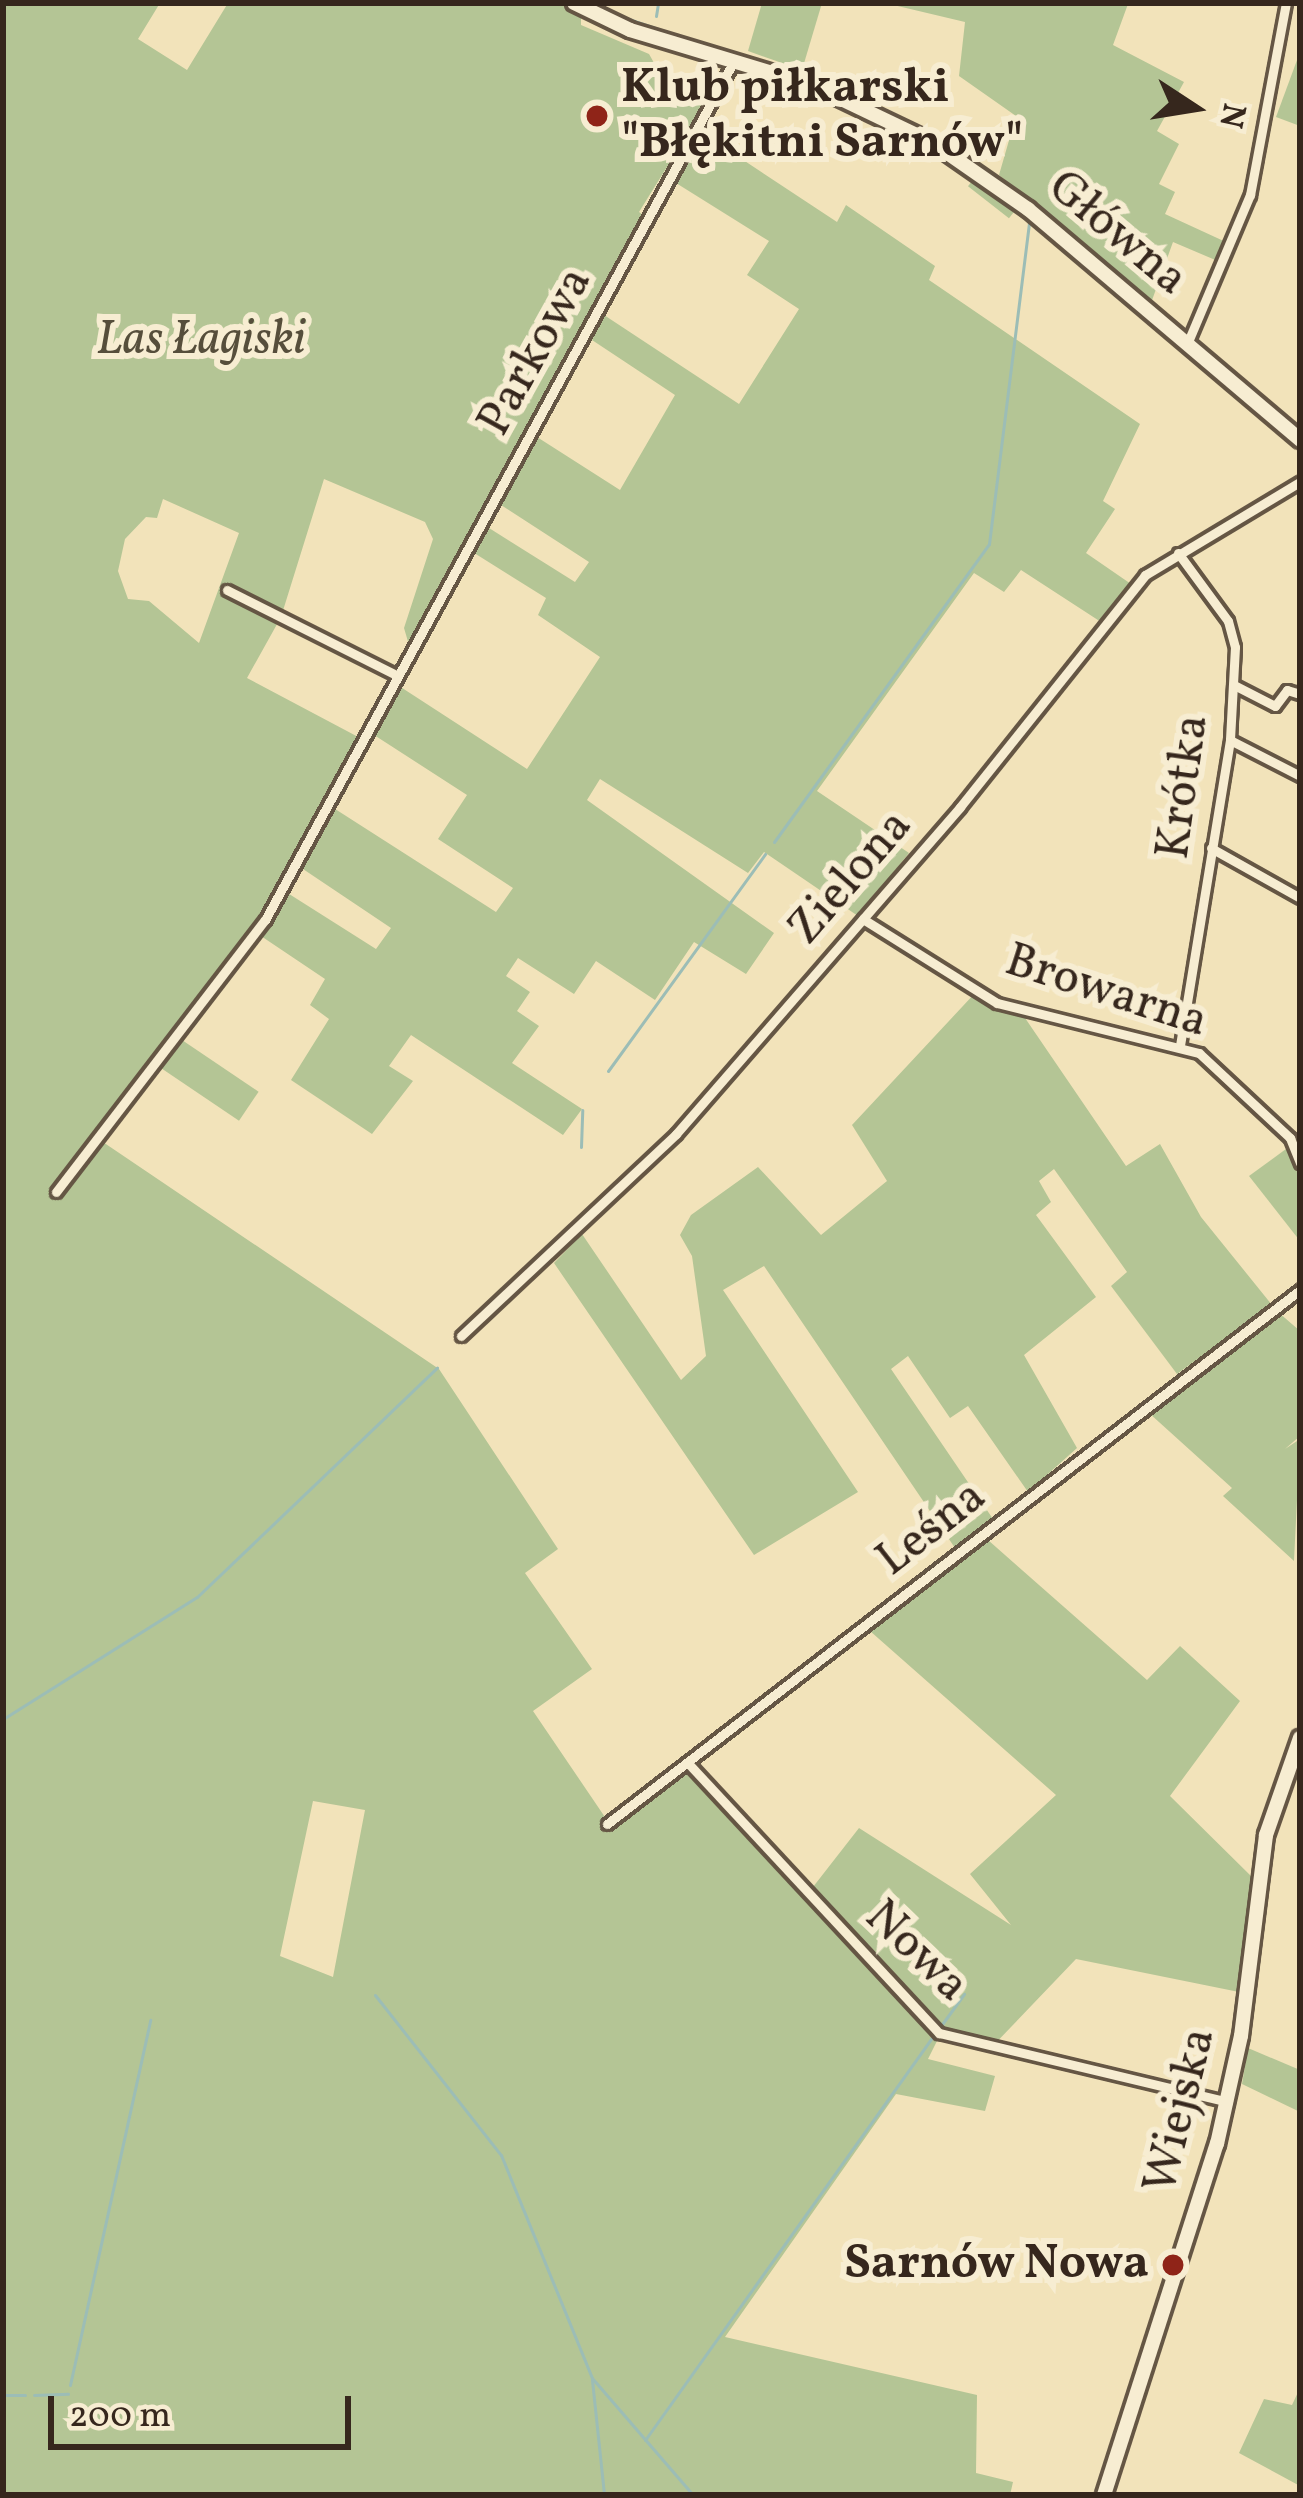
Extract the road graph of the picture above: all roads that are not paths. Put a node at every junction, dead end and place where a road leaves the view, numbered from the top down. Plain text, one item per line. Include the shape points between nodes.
1 (574, 3) edge
2 (1286, 3) edge
3 (600, 9) edge
4 (734, 61) junction
5 (1187, 344) junction
6 (1300, 440) edge
7 (1300, 482) edge
8 (1178, 553) junction
9 (227, 590) dead end
10 (398, 676) junction
11 (1234, 685) junction
12 (1300, 694) edge
13 (1230, 740) junction
14 (1300, 776) edge
15 (1211, 848) junction
16 (1300, 898) edge
17 (863, 919) junction
18 (1180, 1046) junction
19 (1300, 1163) edge
20 (56, 1192) dead end
21 (1300, 1290) edge
22 (461, 1336) dead end
23 (1300, 1738) edge
24 (688, 1763) junction
25 (608, 1824) dead end
26 (1228, 2102) junction
27 (1104, 2495) edge

1 - 3 street, Główna
2 - 5 street via 1250,195
3 - 4 street, Główna
4 - 5 street, Główna via 832,93 933,142 1028,209
4 - 10 street, Parkowa
5 - 6 street, Główna
7 - 8 street, Zielona
8 - 11 street, Krótka via 1232,630
8 - 17 street, Zielona via 1131,591
9 - 10 street
10 - 20 street, Parkowa via 265,920
11 - 12 street via 1275,706 1287,690
11 - 13 street, Krótka
13 - 14 street
13 - 15 street, Krótka
15 - 16 street
15 - 18 street, Krótka
17 - 18 street, Browarna via 997,1003
17 - 22 street, Zielona via 676,1134
18 - 19 street, Browarna via 1236,1082 1290,1138
21 - 24 street, Leśna
23 - 26 street, Wiejska via 1267,1835
24 - 25 street, Leśna
24 - 26 street, Nowa via 939,2033
26 - 27 street, Wiejska

